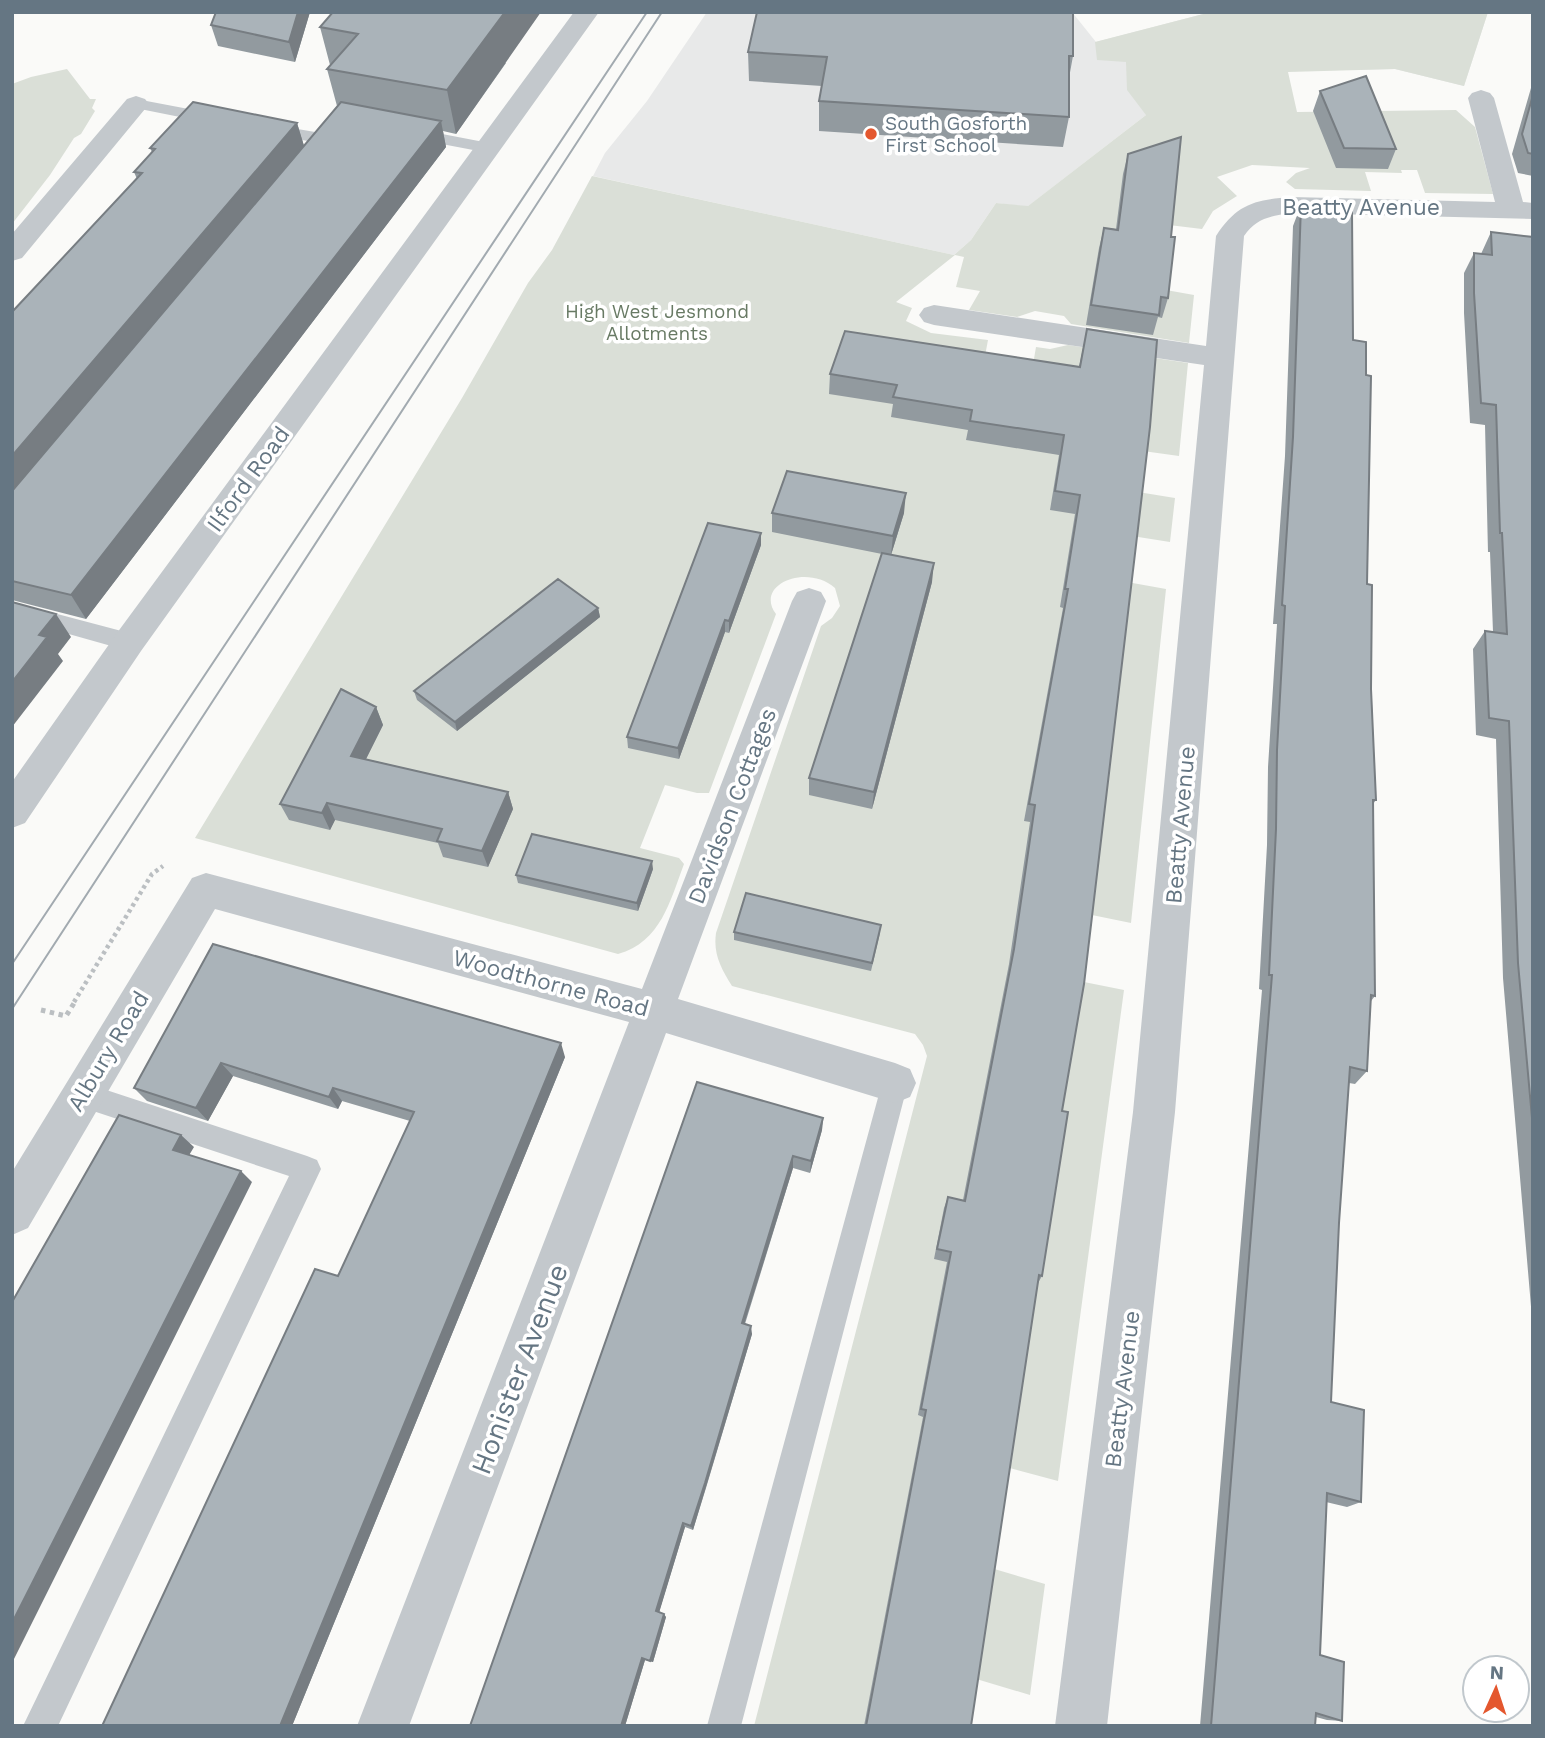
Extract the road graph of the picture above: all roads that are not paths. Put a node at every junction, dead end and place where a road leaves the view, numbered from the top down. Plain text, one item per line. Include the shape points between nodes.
1 (587, 12) edge
2 (1481, 98) dead end
3 (136, 104) joint
4 (231, 122) edge
5 (356, 122) edge
6 (258, 127) edge
7 (396, 130) edge
8 (325, 139) junction
9 (489, 148) junction
10 (309, 159) edge
11 (1522, 210) edge
12 (12, 252) edge
13 (934, 315) dead end
14 (1221, 358) junction
15 (809, 601) dead end
16 (12, 610) edge
17 (129, 642) junction
18 (15, 805) edge
19 (206, 890) joint
20 (655, 1012) junction
21 (895, 1083) joint
22 (82, 1095) junction
23 (12, 1213) edge
24 (40, 1726) edge
25 (383, 1726) edge
26 (724, 1726) edge
27 (1081, 1726) edge

1 - 9 street, Ilford Road
2 - 11 street
3 - 4 lane
3 - 12 street
5 - 8 lane via 343,119
6 - 8 lane
7 - 9 lane
8 - 10 lane
9 - 17 street, Ilford Road
11 - 14 street, Beatty Avenue via 1262,208 1239,220 1230,236
13 - 14 street
14 - 27 street, Beatty Avenue via 1154,1112
15 - 20 street, Davidson Cottages
16 - 17 lane
17 - 18 street, Ilford Road
19 - 20 street, Woodthorne Road
19 - 22 street, Albury Road
20 - 21 street, Woodthorne Road
20 - 25 street, Honister Avenue
21 - 26 lane
22 - 23 street, Albury Road
22 - 24 lane via 307,1169

